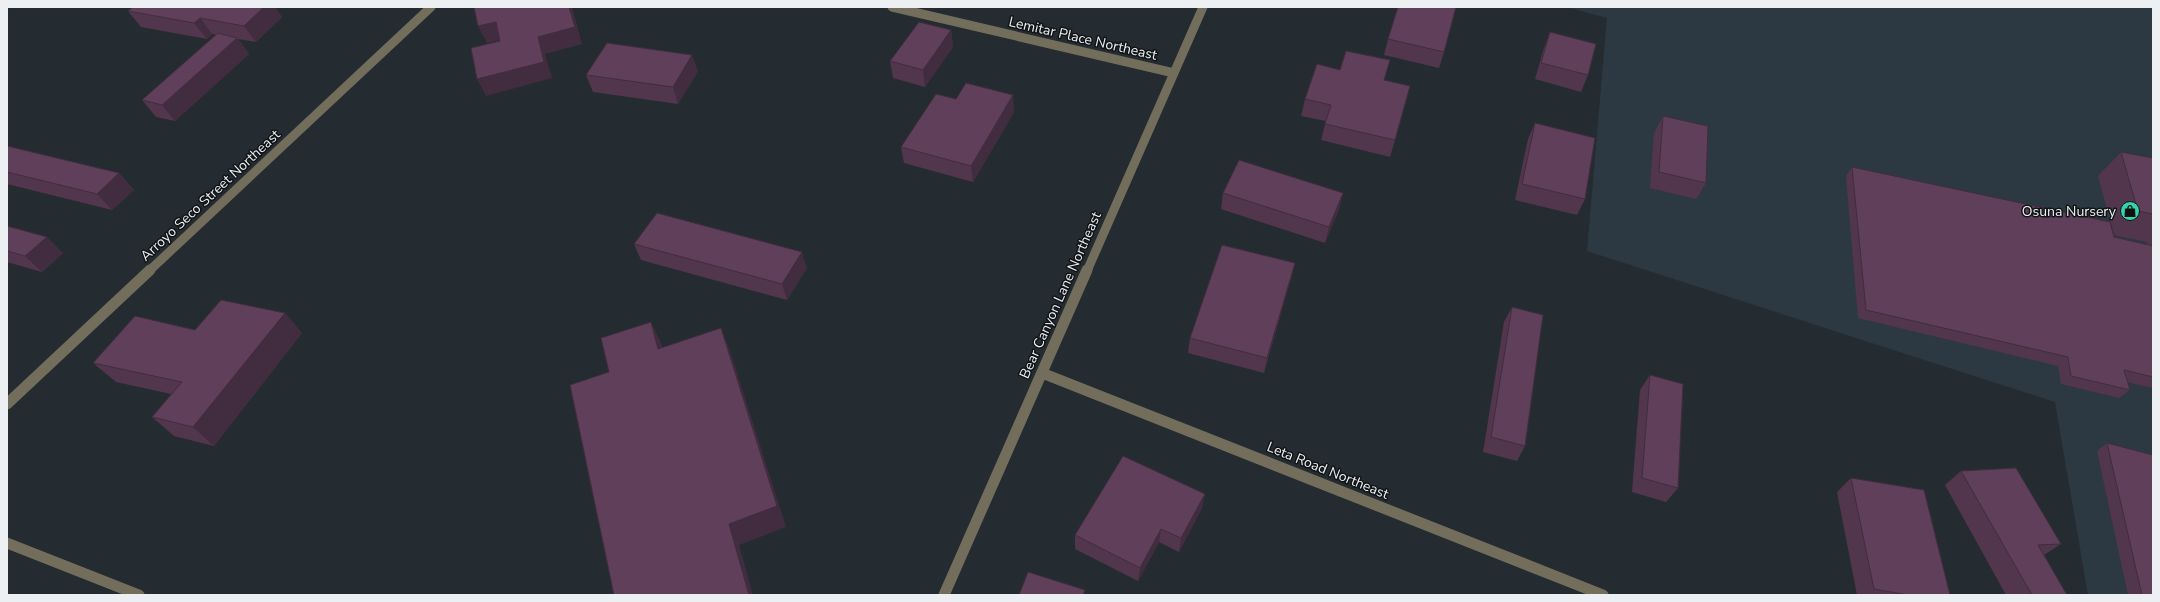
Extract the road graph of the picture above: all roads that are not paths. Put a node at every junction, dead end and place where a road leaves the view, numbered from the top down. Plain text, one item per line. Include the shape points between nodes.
1 (431, 7) edge
2 (892, 7) edge
3 (1203, 7) edge
4 (1174, 73) junction
5 (1042, 373) junction
6 (7, 404) edge
7 (7, 543) edge
8 (139, 595) edge
9 (944, 595) edge
10 (1603, 595) edge

1 - 6 street, Arroyo Seco Street Northeast
2 - 4 street, Lemitar Place Northeast
3 - 4 street, Bear Canyon Lane Northeast
4 - 5 street, Bear Canyon Lane Northeast
5 - 9 street, Bear Canyon Lane Northeast
5 - 10 street, Leta Road Northeast
7 - 8 street

